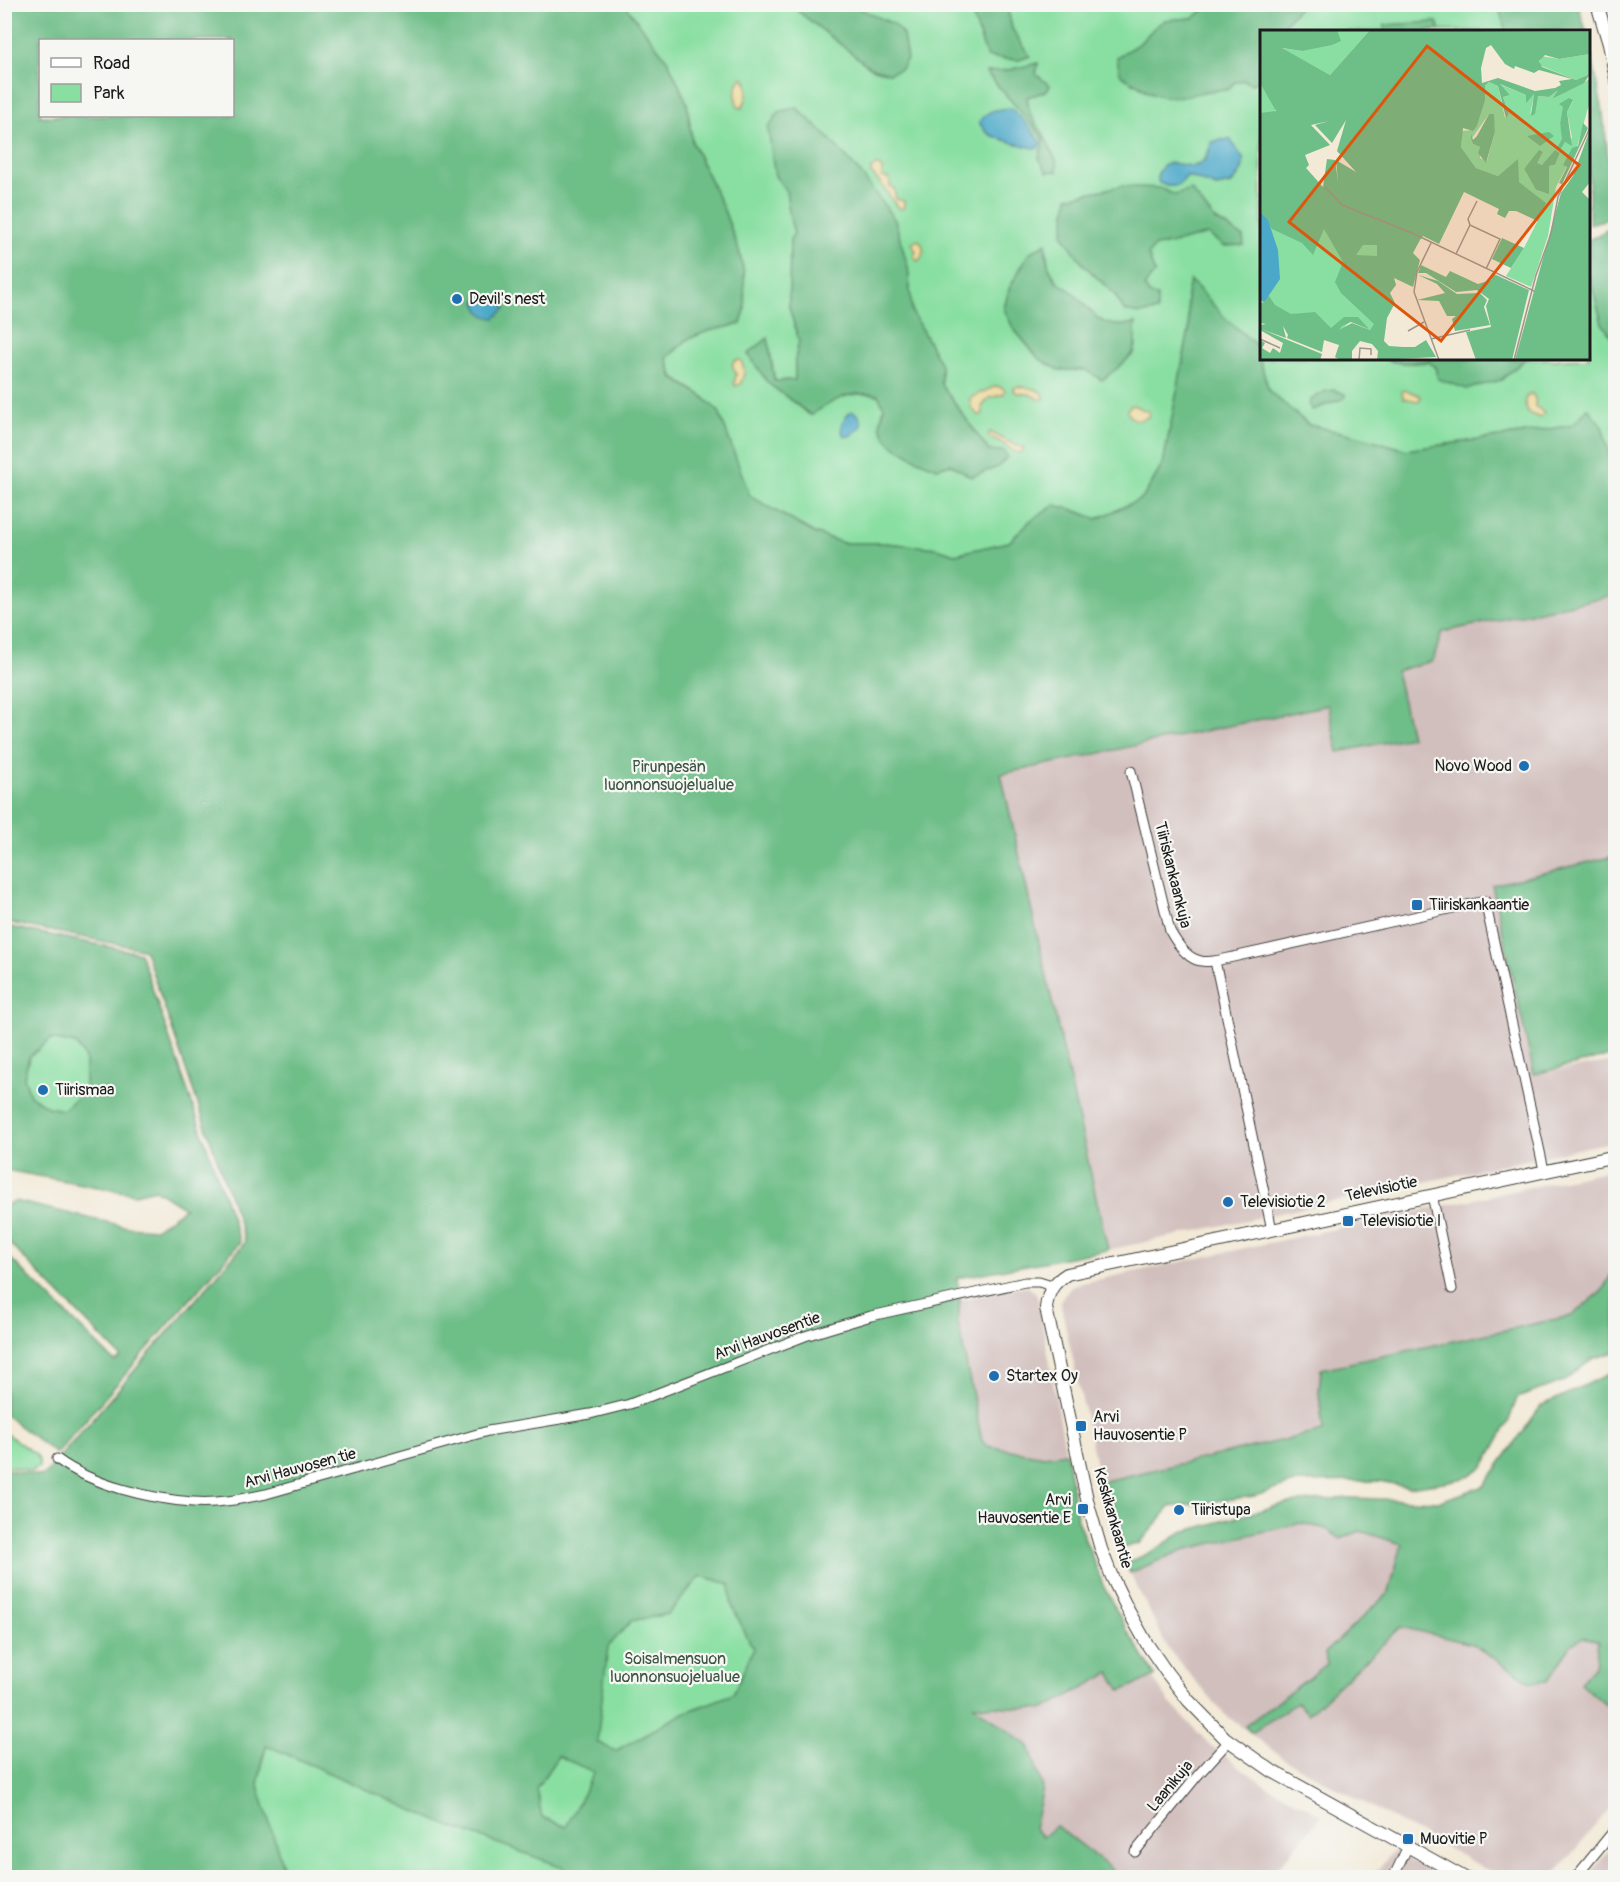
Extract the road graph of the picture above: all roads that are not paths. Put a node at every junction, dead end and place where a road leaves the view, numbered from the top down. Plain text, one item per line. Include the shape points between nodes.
1 (1597, 4) edge
2 (1616, 79) edge
3 (1131, 771) dead end
4 (1215, 961) junction
5 (1616, 1156) edge
6 (1544, 1170) junction
7 (1432, 1195) junction
8 (1272, 1230) junction
9 (1052, 1286) junction
10 (1452, 1289) dead end
11 (495, 1430) joint
12 (57, 1459) dead end
13 (1229, 1741) junction
14 (1616, 1828) edge
15 (1408, 1846) junction
16 (1135, 1852) dead end
17 (1393, 1878) edge
18 (1465, 1878) edge
19 (1575, 1878) edge

1 - 2 street
3 - 4 street, Tiiriskankaankuja via 1170,931 1187,954 1199,961
4 - 6 street via 1485,901
4 - 8 street
5 - 6 street, Televisiotie
6 - 7 street, Televisiotie
7 - 8 street, Televisiotie
7 - 10 street
8 - 9 street, Televisiotie via 1067,1274
9 - 11 street, Arvi Hauvosentie via 1025,1282 871,1316 805,1336 630,1404
9 - 13 street, Keskikankaantie via 1046,1308 1088,1504 1105,1559 1146,1644 1188,1700
11 - 12 street, Arvi Hauvosen tie via 233,1501 193,1502 144,1495 107,1484
13 - 15 street, Keskikankaantie via 1272,1771
13 - 16 street, Laanikuja
14 - 19 street
15 - 17 street
15 - 18 street, Keskikankaantie

